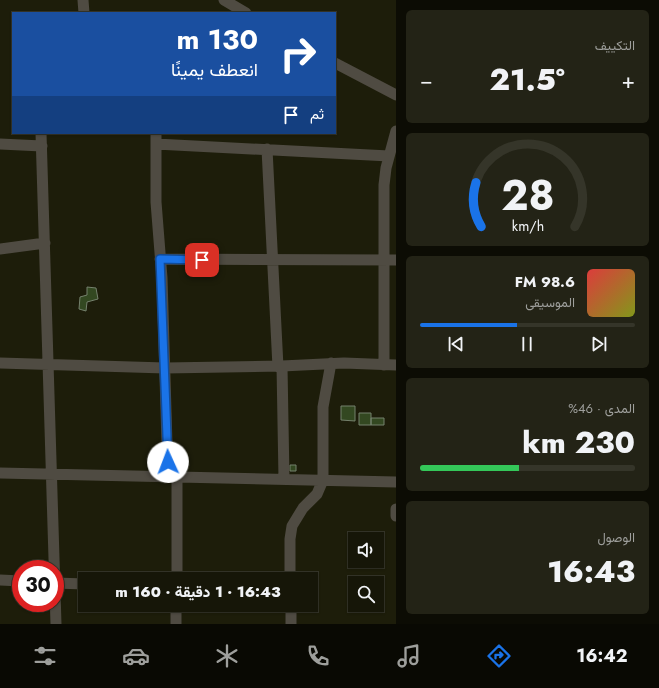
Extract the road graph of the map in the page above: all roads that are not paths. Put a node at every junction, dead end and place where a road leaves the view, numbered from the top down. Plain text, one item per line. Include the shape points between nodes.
1 (83, 0) edge
2 (224, 0) edge
3 (84, 12) edge
4 (244, 12) edge
5 (336, 64) edge
6 (396, 95) edge
7 (396, 131) edge
8 (41, 134) edge
9 (156, 138) edge
10 (0, 144) edge
11 (42, 146) junction
12 (267, 149) junction
13 (389, 156) junction
14 (45, 243) junction
15 (0, 249) edge
16 (160, 259) junction
17 (273, 260) junction
18 (384, 260) junction
19 (396, 260) edge
20 (0, 363) edge
21 (331, 363) junction
22 (49, 364) junction
23 (384, 365) junction
24 (396, 365) edge
25 (280, 366) junction
26 (165, 368) junction
27 (0, 473) edge
28 (52, 475) junction
29 (173, 477) junction
30 (284, 479) junction
31 (323, 480) junction
32 (396, 482) edge
33 (396, 510) edge
34 (396, 516) edge
35 (54, 560) edge
36 (177, 572) edge
37 (290, 572) edge
38 (0, 580) edge
39 (12, 581) edge
40 (64, 583) edge
41 (78, 584) edge
42 (56, 612) edge
43 (176, 612) edge
44 (291, 612) edge
45 (56, 624) edge
46 (176, 624) edge
47 (291, 624) edge

1 - 3 street
2 - 4 street
5 - 6 street
7 - 13 street
8 - 11 street
9 - 12 street
9 - 16 street via 156,202
10 - 11 street
11 - 14 street
12 - 13 street
12 - 17 street
13 - 18 street via 384,185
14 - 15 street
14 - 22 street
16 - 17 street
16 - 26 street
17 - 18 street
17 - 25 street
18 - 19 street
18 - 23 street
20 - 22 street
21 - 23 street
21 - 25 street
21 - 31 street via 323,407
22 - 26 street
22 - 28 street
23 - 24 street
25 - 26 street
25 - 30 street
26 - 29 street
27 - 28 street
28 - 29 street
28 - 35 street
29 - 30 street
29 - 36 street
30 - 31 street
31 - 32 street
31 - 37 street via 317,494 298,513 292,526
33 - 34 street
38 - 39 street
40 - 41 street
42 - 45 street
43 - 46 street
44 - 47 street

